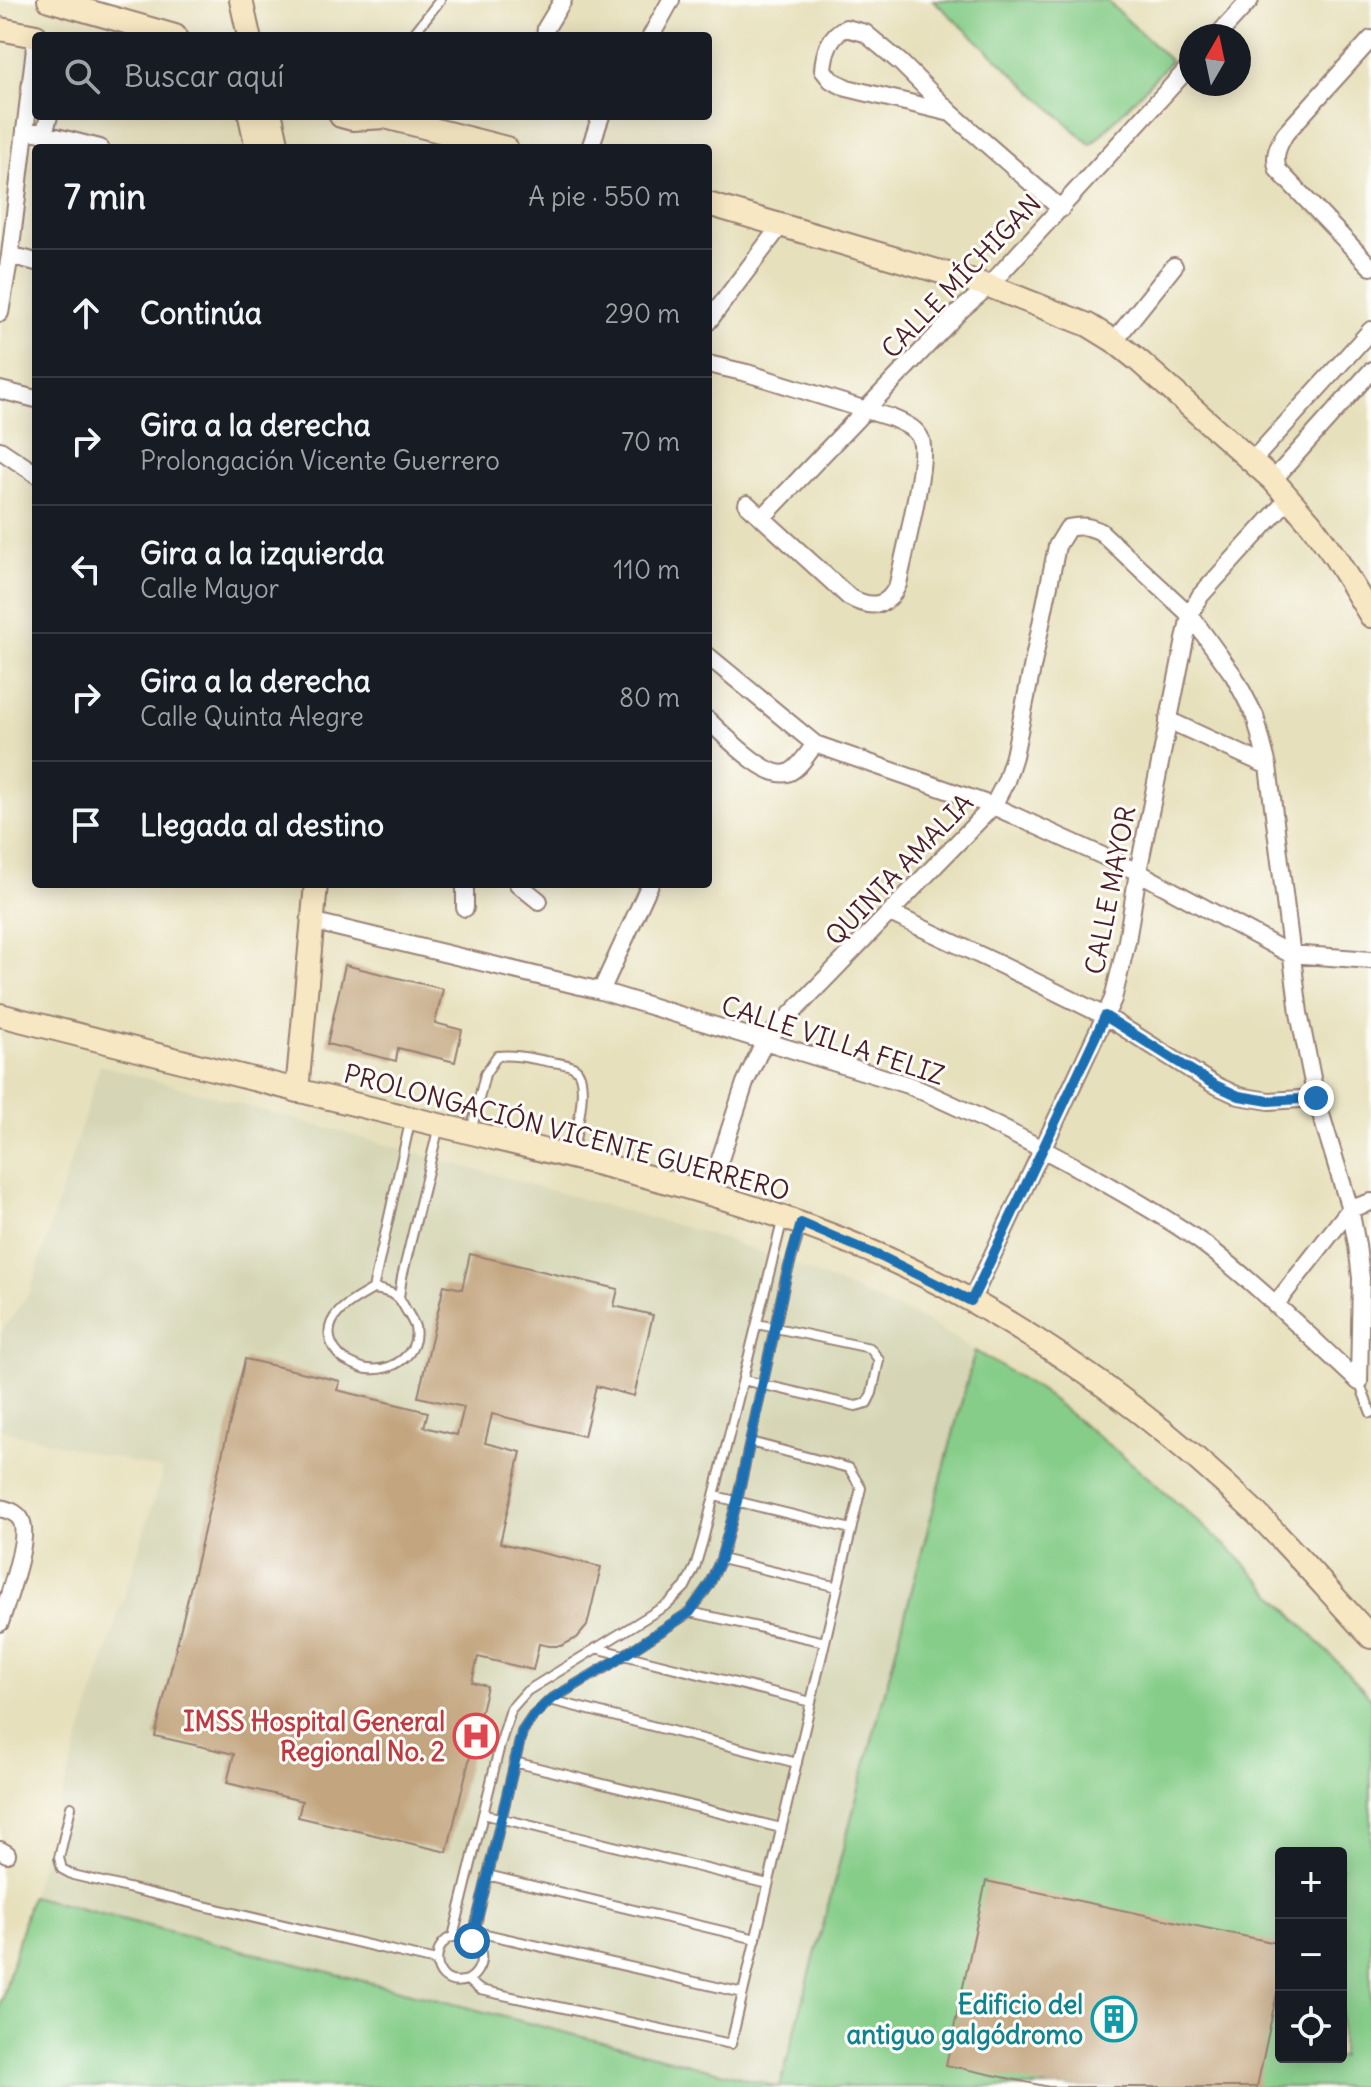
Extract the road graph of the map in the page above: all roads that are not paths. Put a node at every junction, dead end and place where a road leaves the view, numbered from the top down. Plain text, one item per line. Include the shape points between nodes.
1 (49, 0) edge
2 (241, 0) edge
3 (440, 0) edge
4 (563, 0) edge
5 (671, 0) edge
6 (1250, 0) edge
7 (1228, 24) edge
8 (0, 29) edge
9 (161, 32) edge
10 (246, 32) edge
11 (415, 32) edge
12 (546, 32) edge
13 (653, 32) edge
14 (32, 37) edge
15 (1371, 39) edge
16 (32, 71) edge
17 (1179, 78) edge
18 (951, 113) junction
19 (48, 120) edge
20 (251, 120) edge
21 (272, 120) edge
22 (396, 120) edge
23 (600, 120) edge
24 (25, 129) junction
25 (44, 134) junction
26 (84, 144) edge
27 (256, 144) edge
28 (277, 144) edge
29 (490, 144) edge
30 (591, 144) edge
31 (712, 205) edge
32 (1061, 209) junction
33 (781, 225) junction
34 (10, 255) junction
35 (32, 261) edge
36 (1174, 266) dead end
37 (1371, 267) edge
38 (989, 286) junction
39 (0, 313) edge
40 (712, 317) edge
41 (1371, 330) edge
42 (1114, 341) junction
43 (712, 365) edge
44 (1371, 371) edge
45 (0, 390) edge
46 (32, 398) edge
47 (865, 410) junction
48 (0, 450) edge
49 (1252, 461) junction
50 (32, 471) edge
51 (1273, 480) junction
52 (1289, 498) junction
53 (747, 504) dead end
54 (762, 518) junction
55 (1190, 615) junction
56 (1371, 616) edge
57 (712, 659) edge
58 (1168, 720) junction
59 (712, 724) edge
60 (815, 744) junction
61 (1268, 766) junction
62 (993, 806) junction
63 (1138, 872) junction
64 (315, 888) edge
65 (465, 888) edge
66 (523, 888) edge
67 (648, 888) edge
68 (539, 901) dead end
69 (465, 908) dead end
70 (890, 913) junction
71 (311, 921) junction
72 (1290, 954) junction
73 (1371, 960) edge
74 (601, 991) junction
75 (0, 1015) edge
76 (1105, 1016) junction
77 (764, 1042) junction
78 (297, 1091) junction
79 (1316, 1098) junction
80 (411, 1118) junction
81 (439, 1125) junction
82 (471, 1133) junction
83 (1043, 1149) junction
84 (572, 1157) junction
85 (709, 1193) junction
86 (1371, 1202) edge
87 (1350, 1209) junction
88 (792, 1220) junction
89 (373, 1289) junction
90 (399, 1297) junction
91 (971, 1301) junction
92 (1275, 1305) junction
93 (757, 1324) junction
94 (775, 1328) junction
95 (743, 1380) junction
96 (762, 1384) junction
97 (1361, 1388) junction
98 (1371, 1413) edge
99 (750, 1442) junction
100 (715, 1496) junction
101 (737, 1501) junction
102 (0, 1508) edge
103 (851, 1529) junction
104 (721, 1559) junction
105 (838, 1587) junction
106 (690, 1612) junction
107 (0, 1623) edge
108 (1371, 1637) edge
109 (825, 1642) junction
110 (596, 1648) junction
111 (623, 1656) junction
112 (550, 1700) junction
113 (811, 1702) junction
114 (514, 1762) junction
115 (797, 1763) junction
116 (71, 1807) dead end
117 (483, 1814) junction
118 (500, 1818) junction
119 (781, 1828) junction
120 (487, 1875) junction
121 (768, 1884) junction
122 (472, 1936) junction
123 (453, 1937) junction
124 (756, 1939) junction
125 (436, 1961) junction
126 (468, 1980) junction
127 (743, 1993) junction

1 - 9 main road
2 - 10 main road
3 - 11 lane
4 - 12 street
5 - 13 street
6 - 7 street
8 - 14 main road
15 - 37 street via 1285,134 1275,162
16 - 24 street
17 - 32 street, CALLE MÍCHIGAN
18 - 18 street via 865,33 846,28 833,37 823,70 831,80
18 - 32 street
19 - 25 street
20 - 27 main road
21 - 28 main road
22 - 29 main road
23 - 30 street
24 - 25 street
24 - 34 street
25 - 26 street
31 - 33 main road
32 - 38 street, CALLE MÍCHIGAN
33 - 38 main road
33 - 40 street
34 - 35 street
34 - 39 street
36 - 42 street
38 - 42 main road via 1088,325
38 - 47 street, CALLE MÍCHIGAN
41 - 49 street
42 - 49 main road
43 - 47 street
44 - 51 street
45 - 46 street
47 - 54 street, CALLE MÍCHIGAN
47 - 54 street via 907,425 921,438 917,490 890,600 866,604 849,597
48 - 50 street
49 - 51 main road
51 - 52 main road
52 - 55 street, CALLE MAYOR via 1200,596
52 - 56 main road via 1335,557
53 - 54 street
55 - 58 street, CALLE MAYOR
55 - 61 street via 1255,716
55 - 62 street, QUINTA AMALIA via 1101,532 1079,525 1068,528 1057,546 1014,756
57 - 60 street
58 - 61 street
58 - 63 street, CALLE MAYOR
59 - 60 street via 764,768 779,774 788,773
60 - 62 street
61 - 72 street
62 - 63 street
62 - 70 street, QUINTA AMALIA
63 - 72 street
63 - 76 street, CALLE MAYOR via 1118,983
64 - 71 main road
65 - 69 street
66 - 68 street
67 - 74 street
70 - 76 street
70 - 77 street, QUINTA AMALIA
71 - 74 street, CALLE VILLA FELIZ
71 - 78 main road
72 - 73 street
72 - 79 street
74 - 77 street, CALLE VILLA FELIZ
75 - 78 main road, PROLONGACIÓN VICENTE GUERRERO
76 - 79 street via 1239,1096 1269,1101
76 - 83 street, CALLE MAYOR
77 - 83 street, CALLE VILLA FELIZ via 908,1085
77 - 85 street, QUINTA AMALIA
78 - 80 main road, PROLONGACIÓN VICENTE GUERRERO
79 - 87 street
80 - 81 main road, PROLONGACIÓN VICENTE GUERRERO
80 - 89 lane
81 - 82 main road, PROLONGACIÓN VICENTE GUERRERO
81 - 90 lane
82 - 84 main road, PROLONGACIÓN VICENTE GUERRERO
82 - 84 lane via 485,1074 497,1056 566,1065 576,1069 582,1091
83 - 91 street, CALLE MAYOR
83 - 92 street, CALLE VILLA FELIZ via 1203,1244
84 - 85 main road, PROLONGACIÓN VICENTE GUERRERO
85 - 88 main road, PROLONGACIÓN VICENTE GUERRERO
86 - 87 street
87 - 92 street
87 - 97 street via 1361,1278
88 - 91 main road, PROLONGACIÓN VICENTE GUERRERO
88 - 93 lane
88 - 94 lane
89 - 90 lane
89 - 90 lane via 345,1305 329,1335 342,1359 367,1369 400,1363 410,1353 415,1325
91 - 108 main road, PROLONGACIÓN VICENTE GUERRERO via 1099,1383 1189,1453 1257,1515
92 - 97 street, CALLE VILLA FELIZ
93 - 94 lane
93 - 95 lane
94 - 96 lane
94 - 96 lane via 870,1348 879,1360 875,1382 867,1403 856,1406
95 - 96 lane
95 - 100 lane
96 - 99 lane
97 - 98 lane
99 - 101 lane
99 - 103 lane via 849,1468 861,1488
100 - 101 lane
100 - 110 lane via 685,1587 668,1604
101 - 103 lane
101 - 104 lane
102 - 107 street via 14,1512 23,1525 22,1549
103 - 105 lane
104 - 105 lane
104 - 106 lane
105 - 109 lane
106 - 109 lane
106 - 111 lane
109 - 113 lane
110 - 111 lane
110 - 117 lane via 527,1691 511,1709
111 - 112 lane
111 - 113 lane
112 - 114 lane via 522,1732
112 - 115 lane
113 - 115 lane
114 - 118 lane
114 - 119 lane
115 - 119 lane
116 - 125 lane via 59,1858 62,1869 73,1875
117 - 118 lane
117 - 123 lane
118 - 120 lane
118 - 121 lane
119 - 121 lane
120 - 122 lane
120 - 124 lane
121 - 124 lane
122 - 123 lane
122 - 126 lane via 482,1963
122 - 127 lane
123 - 125 lane via 440,1946
124 - 127 lane
125 - 126 lane via 446,1978
126 - 127 lane via 480,1990 731,2044

